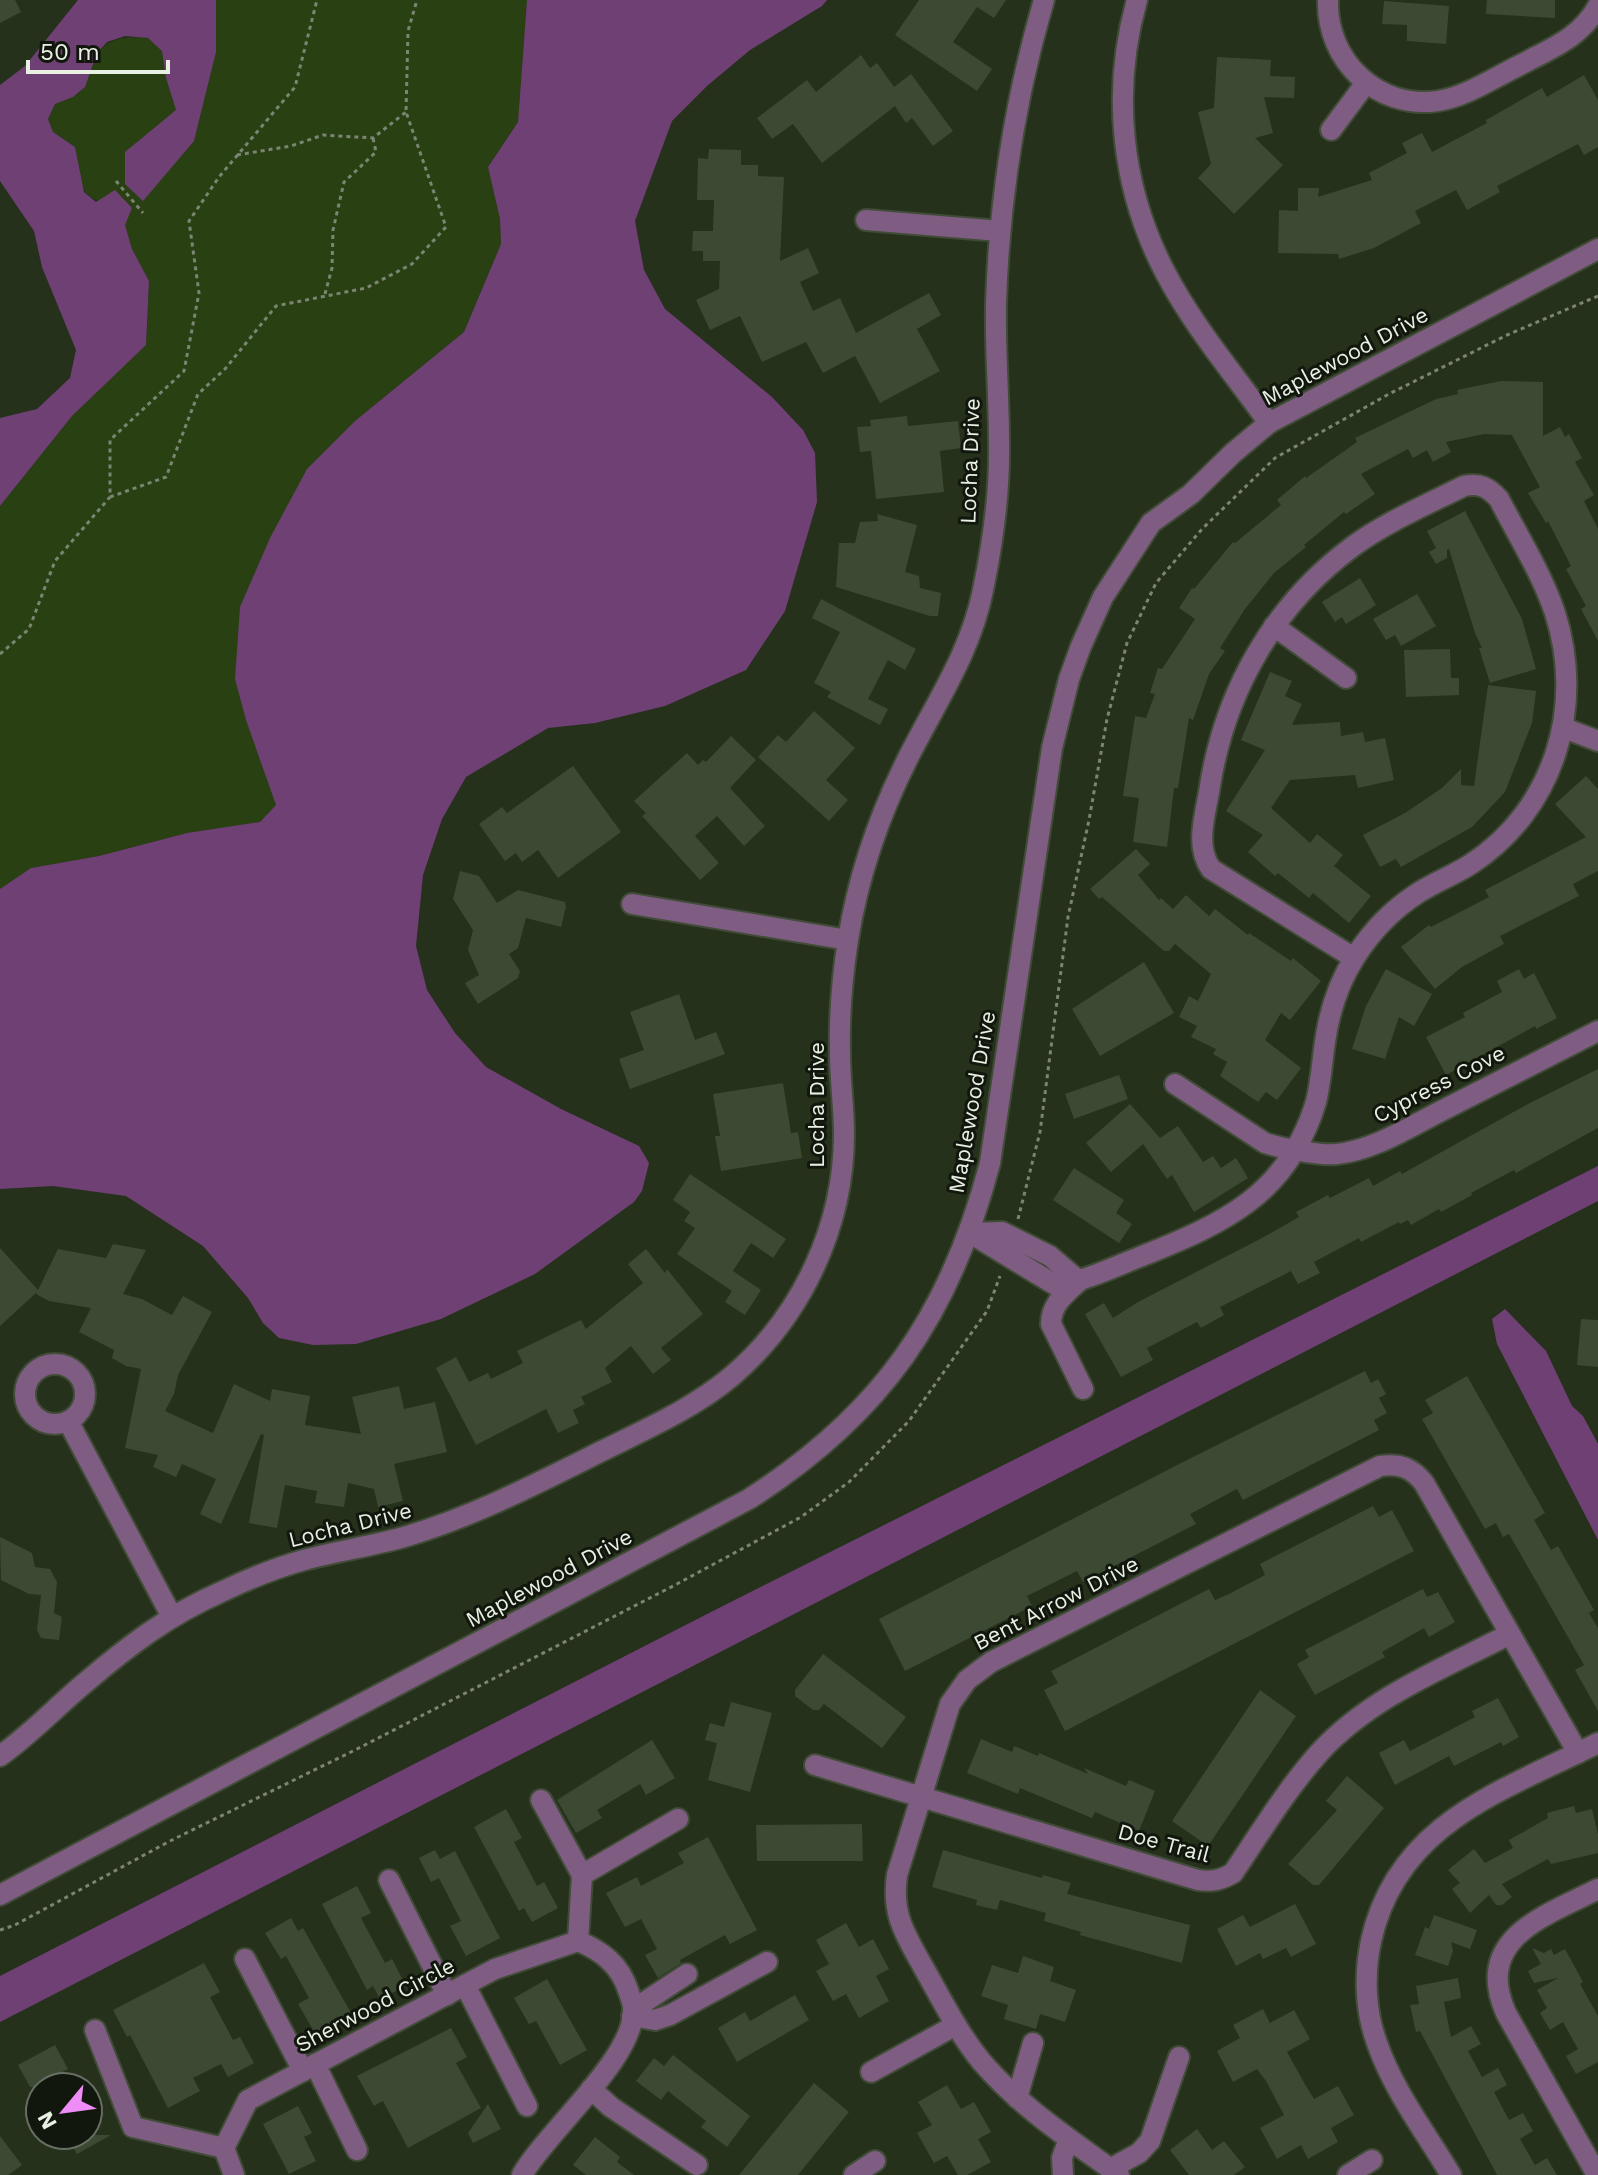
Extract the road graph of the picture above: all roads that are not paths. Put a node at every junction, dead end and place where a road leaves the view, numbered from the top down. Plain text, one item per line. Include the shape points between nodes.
1 (1044, 0) edge
2 (1137, 0) edge
3 (1328, 0) edge
4 (1598, 6) edge
5 (1366, 83) junction
6 (1331, 130) dead end
7 (866, 220) dead end
8 (1000, 231) junction
9 (1598, 249) edge
10 (1269, 423) junction
11 (1274, 626) junction
12 (1346, 678) dead end
13 (1564, 728) junction
14 (1598, 741) edge
15 (632, 904) dead end
16 (848, 940) junction
17 (1354, 958) junction
18 (1598, 1031) edge
19 (1175, 1084) dead end
20 (1296, 1148) junction
21 (970, 1233) junction
22 (1079, 1281) junction
23 (1083, 1389) dead end
24 (68, 1421) dead end
25 (171, 1615) junction
26 (1510, 1634) junction
27 (1598, 1743) edge
28 (1578, 1753) junction
29 (0, 1756) edge
30 (815, 1765) dead end
31 (920, 1797) junction
32 (541, 1800) dead end
33 (678, 1819) dead end
34 (582, 1875) junction
35 (389, 1880) dead end
36 (1598, 1889) edge
37 (0, 1895) edge
38 (578, 1941) junction
39 (245, 1959) dead end
40 (767, 1962) dead end
41 (687, 1974) dead end
42 (456, 1990) junction
43 (633, 2012) junction
44 (956, 2025) junction
45 (95, 2030) dead end
46 (1033, 2043) dead end
47 (1179, 2057) dead end
48 (309, 2068) junction
49 (871, 2072) dead end
50 (591, 2089) junction
51 (1017, 2098) junction
52 (527, 2106) dead end
53 (1069, 2139) junction
54 (224, 2148) junction
55 (357, 2150) dead end
56 (1372, 2160) dead end
57 (875, 2161) dead end
58 (697, 2165) dead end
59 (1115, 2172) edge
60 (234, 2175) edge
61 (522, 2175) edge
62 (854, 2175) edge
63 (1063, 2175) edge
64 (1348, 2175) edge
65 (1451, 2175) edge
66 (1597, 2175) edge

1 - 8 street, Locha Drive via 1019,103
2 - 10 street via 1123,103 1130,177 1142,220 1181,300
3 - 5 street via 1334,41
4 - 5 street via 1568,40 1454,97 1409,101
5 - 6 street
7 - 8 street
8 - 16 street, Locha Drive via 998,469 983,590 956,672 886,806
9 - 10 street, Maplewood Drive
10 - 21 street, Maplewood Drive via 1151,523 1103,597 1081,646 1052,748 990,1163
11 - 12 street
11 - 13 street via 1317,576 1351,548 1414,511 1477,484 1499,499 1554,609 1567,668
11 - 17 street via 1225,719 1214,762 1203,857 1211,869
13 - 14 street
13 - 17 street via 1549,772 1517,823 1472,863 1394,911
15 - 16 street
16 - 25 street, Locha Drive via 841,998 843,1162 836,1203 814,1269 778,1329 750,1360 679,1412 497,1504 398,1538 272,1570
17 - 20 street via 1335,997 1316,1101
18 - 20 street, Cypress Cove via 1382,1141 1338,1154
19 - 20 street, Cypress Cove via 1252,1136 1280,1148
20 - 22 street via 1272,1181 1226,1219
21 - 22 street via 1057,1286
21 - 37 street, Maplewood Drive via 925,1327 894,1371 831,1438 779,1480
22 - 23 street via 1059,1299 1051,1324
24 - 25 street
25 - 29 street, Locha Drive
26 - 28 street, Bent Arrow Drive
26 - 31 street, Doe Trail via 1399,1690 1340,1733 1292,1786 1233,1873 1222,1880 1198,1880
26 - 31 street, Bent Arrow Drive via 1424,1483 1405,1467 1380,1466 978,1670 950,1704
27 - 28 street
28 - 65 street via 1440,1827 1409,1858 1375,1923 1366,1981 1375,2039 1392,2078
30 - 31 street, Doe Trail
31 - 44 street, Bent Arrow Drive via 894,1896 898,1920
32 - 34 street
33 - 34 street
34 - 38 street
35 - 42 street
36 - 66 street via 1517,1933 1501,1957 1497,1987 1506,2013
38 - 42 street, Sherwood Circle via 495,1969
38 - 43 street via 607,1957 623,1974
39 - 48 street
40 - 43 street via 670,2015 655,2020
41 - 43 street
42 - 48 street, Sherwood Circle
42 - 52 street
43 - 50 street via 625,2041
44 - 49 street
44 - 51 street, Bent Arrow Drive
45 - 54 street via 133,2127
46 - 51 street
47 - 59 street via 1150,2141
48 - 54 street, Sherwood Circle via 248,2100
48 - 55 street
50 - 58 street
50 - 61 street
51 - 53 street, Bent Arrow Drive
53 - 59 street, Bent Arrow Drive
53 - 63 street
54 - 60 street
56 - 64 street
57 - 62 street

